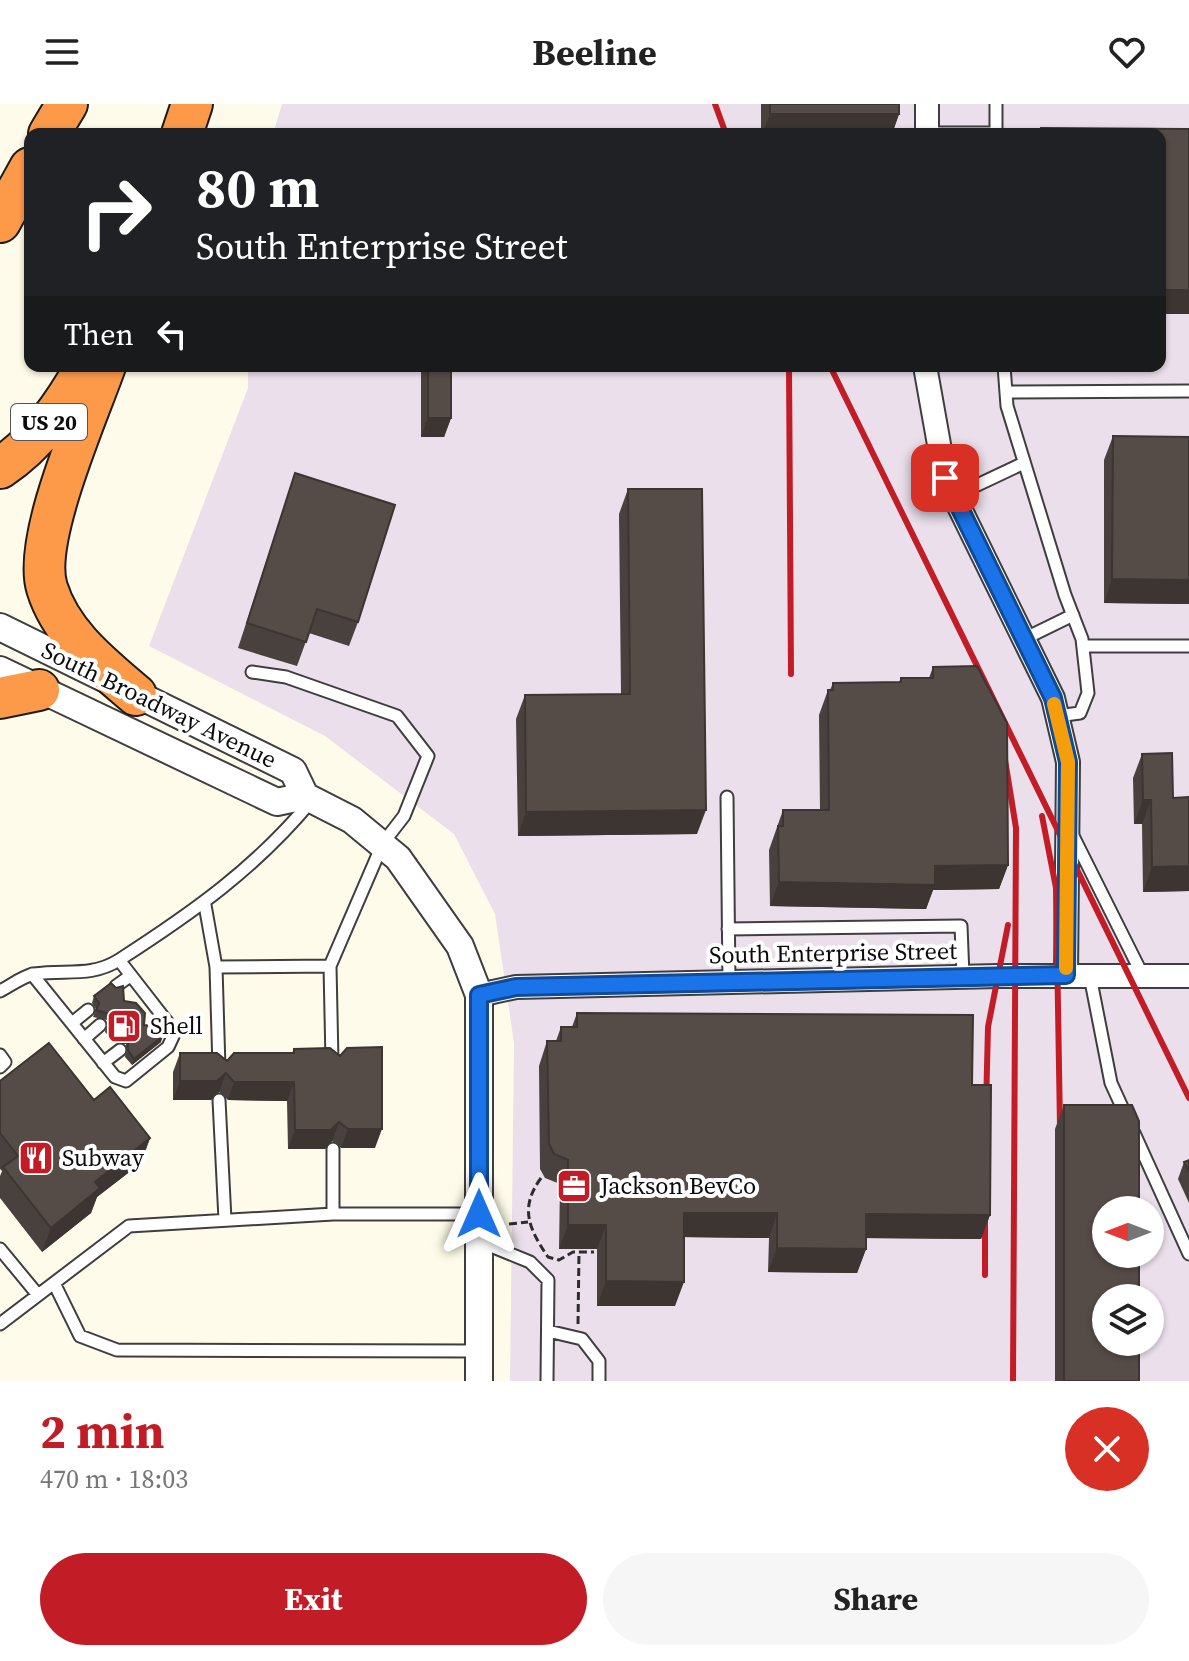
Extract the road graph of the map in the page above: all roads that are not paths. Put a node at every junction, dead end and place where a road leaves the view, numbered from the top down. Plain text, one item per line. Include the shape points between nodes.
1 (67, 104) edge
2 (192, 104) edge
3 (927, 104) edge
4 (996, 104) edge
5 (53, 128) edge
6 (184, 128) edge
7 (927, 128) edge
8 (996, 128) edge
9 (24, 179) edge
10 (0, 222) edge
11 (83, 372) edge
12 (103, 372) edge
13 (926, 372) edge
14 (1004, 372) edge
15 (1189, 391) edge
16 (1006, 392) junction
17 (1024, 463) junction
18 (0, 468) edge
19 (954, 496) junction
20 (1073, 615) junction
21 (0, 627) edge
22 (1024, 639) junction
23 (1083, 646) junction
24 (1189, 646) edge
25 (0, 670) edge
26 (252, 672) dead end
27 (39, 690) junction
28 (136, 695) junction
29 (0, 698) edge
30 (1057, 716) junction
31 (727, 797) dead end
32 (309, 798) junction
33 (1066, 822) junction
34 (383, 843) junction
35 (205, 905) junction
36 (728, 929) junction
37 (119, 960) junction
38 (330, 966) junction
39 (216, 967) junction
40 (32, 974) junction
41 (1066, 975) junction
42 (130, 976) junction
43 (963, 976) junction
44 (1090, 976) junction
45 (1189, 976) edge
46 (1143, 977) junction
47 (729, 982) junction
48 (116, 986) edge
49 (0, 991) edge
50 (479, 995) junction
51 (88, 1010) dead end
52 (162, 1016) junction
53 (72, 1023) junction
54 (100, 1025) dead end
55 (148, 1026) edge
56 (84, 1039) junction
57 (120, 1050) dead end
58 (0, 1055) edge
59 (103, 1063) junction
60 (0, 1067) edge
61 (332, 1067) edge
62 (219, 1072) edge
63 (219, 1100) dead end
64 (333, 1149) dead end
65 (333, 1214) junction
66 (479, 1214) junction
67 (225, 1220) junction
68 (479, 1241) junction
69 (0, 1249) edge
70 (1189, 1254) edge
71 (54, 1283) junction
72 (38, 1295) junction
73 (0, 1324) edge
74 (548, 1331) junction
75 (479, 1351) junction
76 (479, 1381) edge
77 (547, 1381) edge
78 (599, 1381) edge

1 - 5 highway
2 - 6 highway
3 - 7 street
4 - 8 lane
9 - 10 highway
11 - 18 highway, US 20 via 42,431
12 - 28 highway via 48,525 43,558 46,587 61,620 93,659
13 - 19 street via 945,478
14 - 16 lane
15 - 16 lane
16 - 17 lane
17 - 19 lane
17 - 20 lane
19 - 22 street
20 - 22 lane
20 - 23 lane
21 - 28 street, South Broadway Avenue
22 - 30 street
23 - 24 lane
23 - 30 lane via 1088,693 1080,713
25 - 27 street, South Broadway Avenue
26 - 34 lane via 286,677 397,716 428,756 404,816
27 - 29 highway
27 - 32 street, South Broadway Avenue via 277,802
28 - 32 street, South Broadway Avenue via 293,771
30 - 33 street via 1068,762
31 - 36 lane
32 - 34 street, South Broadway Avenue
32 - 35 lane via 282,837
33 - 41 street
33 - 46 lane
34 - 38 lane
34 - 50 street, South Broadway Avenue via 460,946
35 - 37 lane
35 - 39 lane
36 - 43 lane via 961,926
36 - 47 lane
37 - 40 lane via 76,975
37 - 42 lane
38 - 39 lane
38 - 61 lane
39 - 62 lane
40 - 49 lane
40 - 53 lane
41 - 43 street, South Enterprise Street
41 - 44 street, South Enterprise Street
42 - 48 lane
42 - 52 lane via 139,994
43 - 47 street, South Enterprise Street
44 - 46 street, South Enterprise Street
44 - 70 lane via 1111,1083
45 - 46 street, South Enterprise Street
47 - 50 street, South Enterprise Street via 516,987
50 - 66 street
51 - 53 lane
52 - 55 lane
52 - 59 lane via 175,1032 168,1047 126,1081
53 - 56 lane
54 - 56 lane
56 - 59 lane
57 - 59 lane
58 - 60 lane via 5,1062
63 - 67 lane
64 - 65 lane
65 - 66 lane
65 - 67 lane
66 - 68 street
67 - 71 lane via 129,1226
68 - 74 lane via 530,1262 548,1280
68 - 75 street
69 - 72 lane
71 - 72 lane
71 - 75 lane via 80,1336 117,1350
72 - 73 lane
74 - 77 lane
74 - 78 lane via 582,1339 599,1361
75 - 76 street

